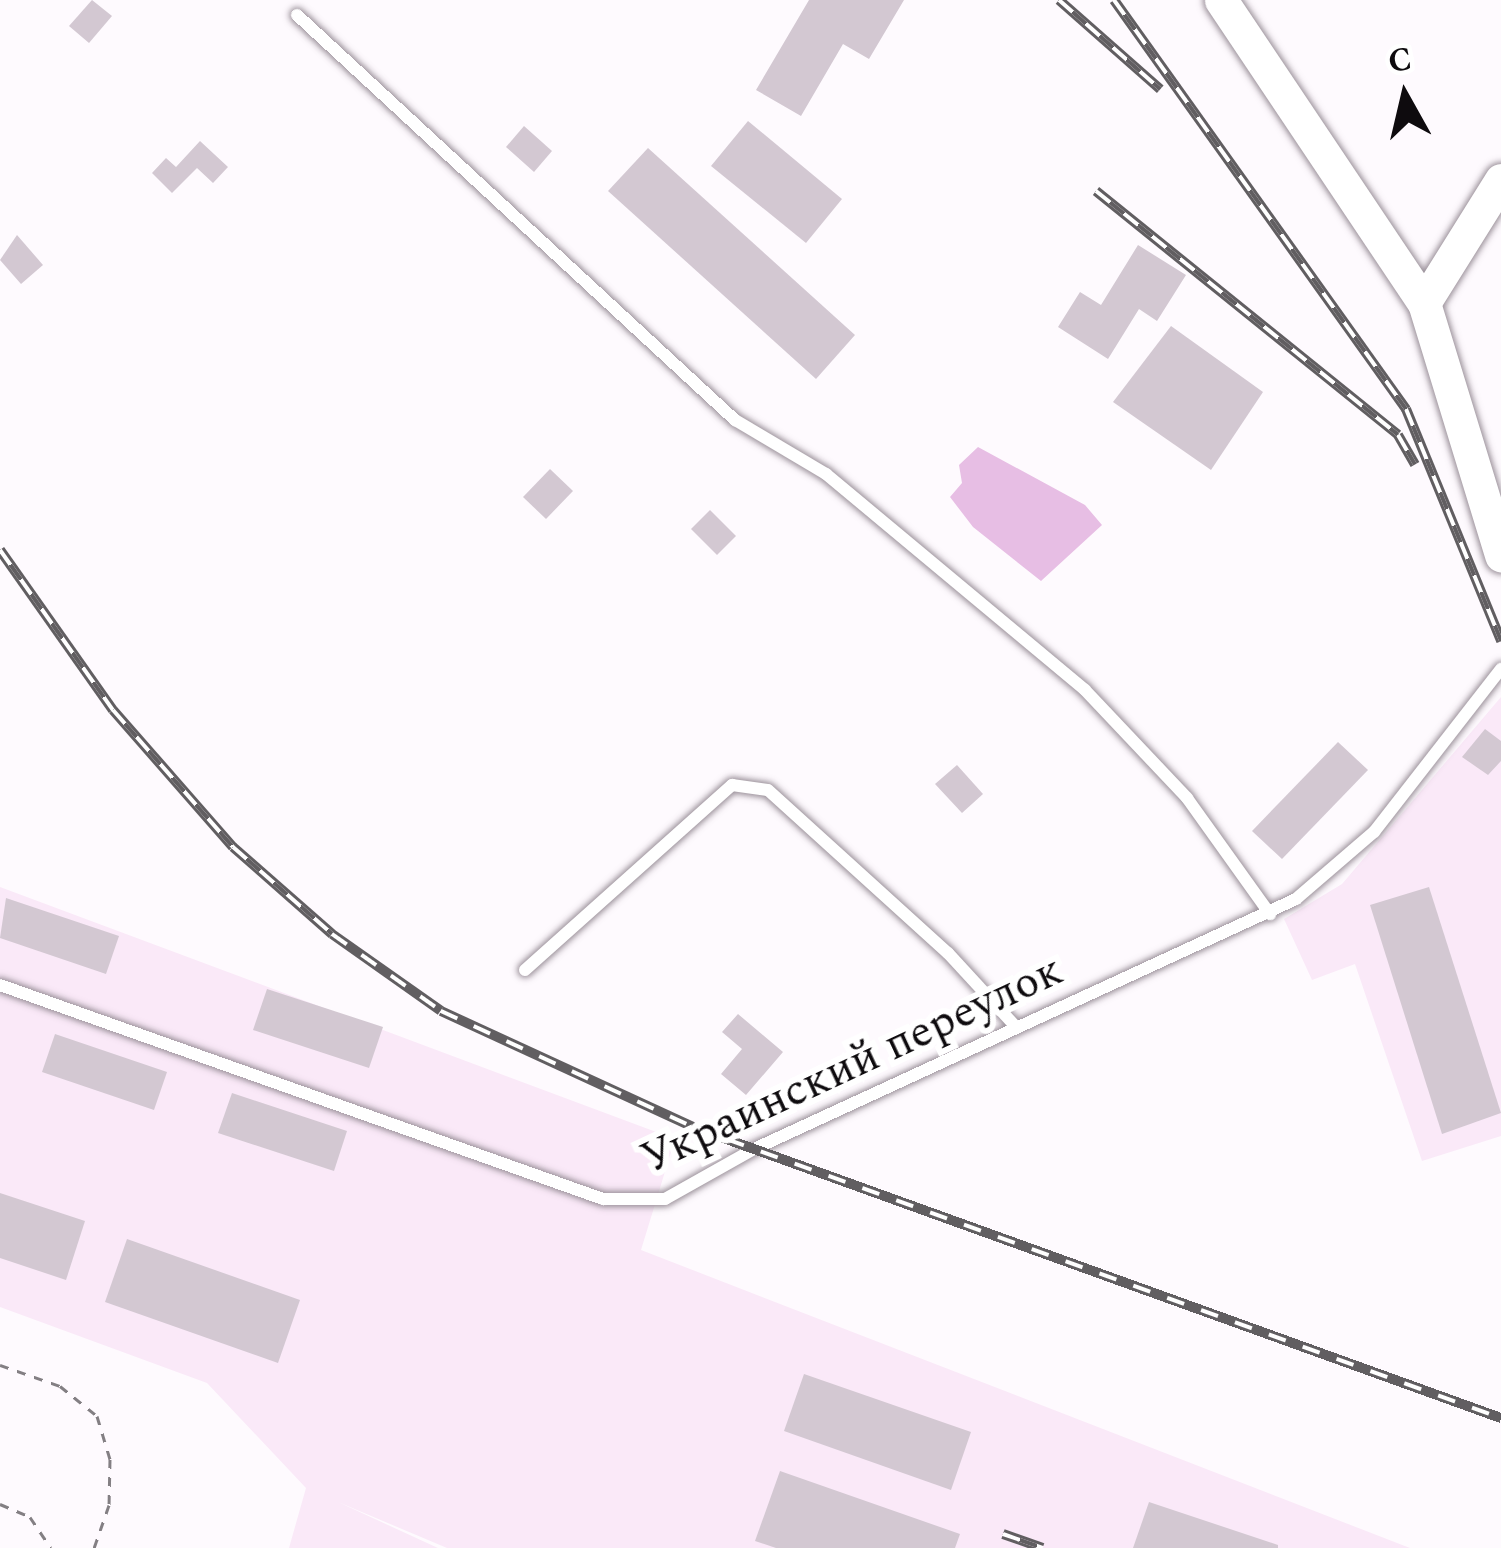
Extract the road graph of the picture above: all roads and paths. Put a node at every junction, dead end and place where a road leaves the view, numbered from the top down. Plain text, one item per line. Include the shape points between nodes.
1 (1221, 0) edge
2 (297, 15) dead end
3 (1501, 180) edge
4 (1424, 303) junction
5 (1501, 555) edge
6 (1501, 668) edge
7 (1270, 914) junction
8 (525, 970) dead end
9 (0, 985) edge
10 (1016, 1028) junction
11 (0, 1365) edge
12 (0, 1504) edge
13 (51, 1548) edge
14 (94, 1548) edge

1 - 4 street
2 - 7 lane via 735,420 826,474 1085,690 1186,799
3 - 4 street
4 - 5 street
6 - 7 lane, Украинский переулок via 1374,832 1321,882
7 - 10 lane, Украинский переулок
8 - 10 lane via 732,784 768,790 933,938
9 - 10 lane, Украинский переулок via 603,1199 645,1203
11 - 14 path via 60,1386 97,1416 110,1482
12 - 13 path via 30,1517

